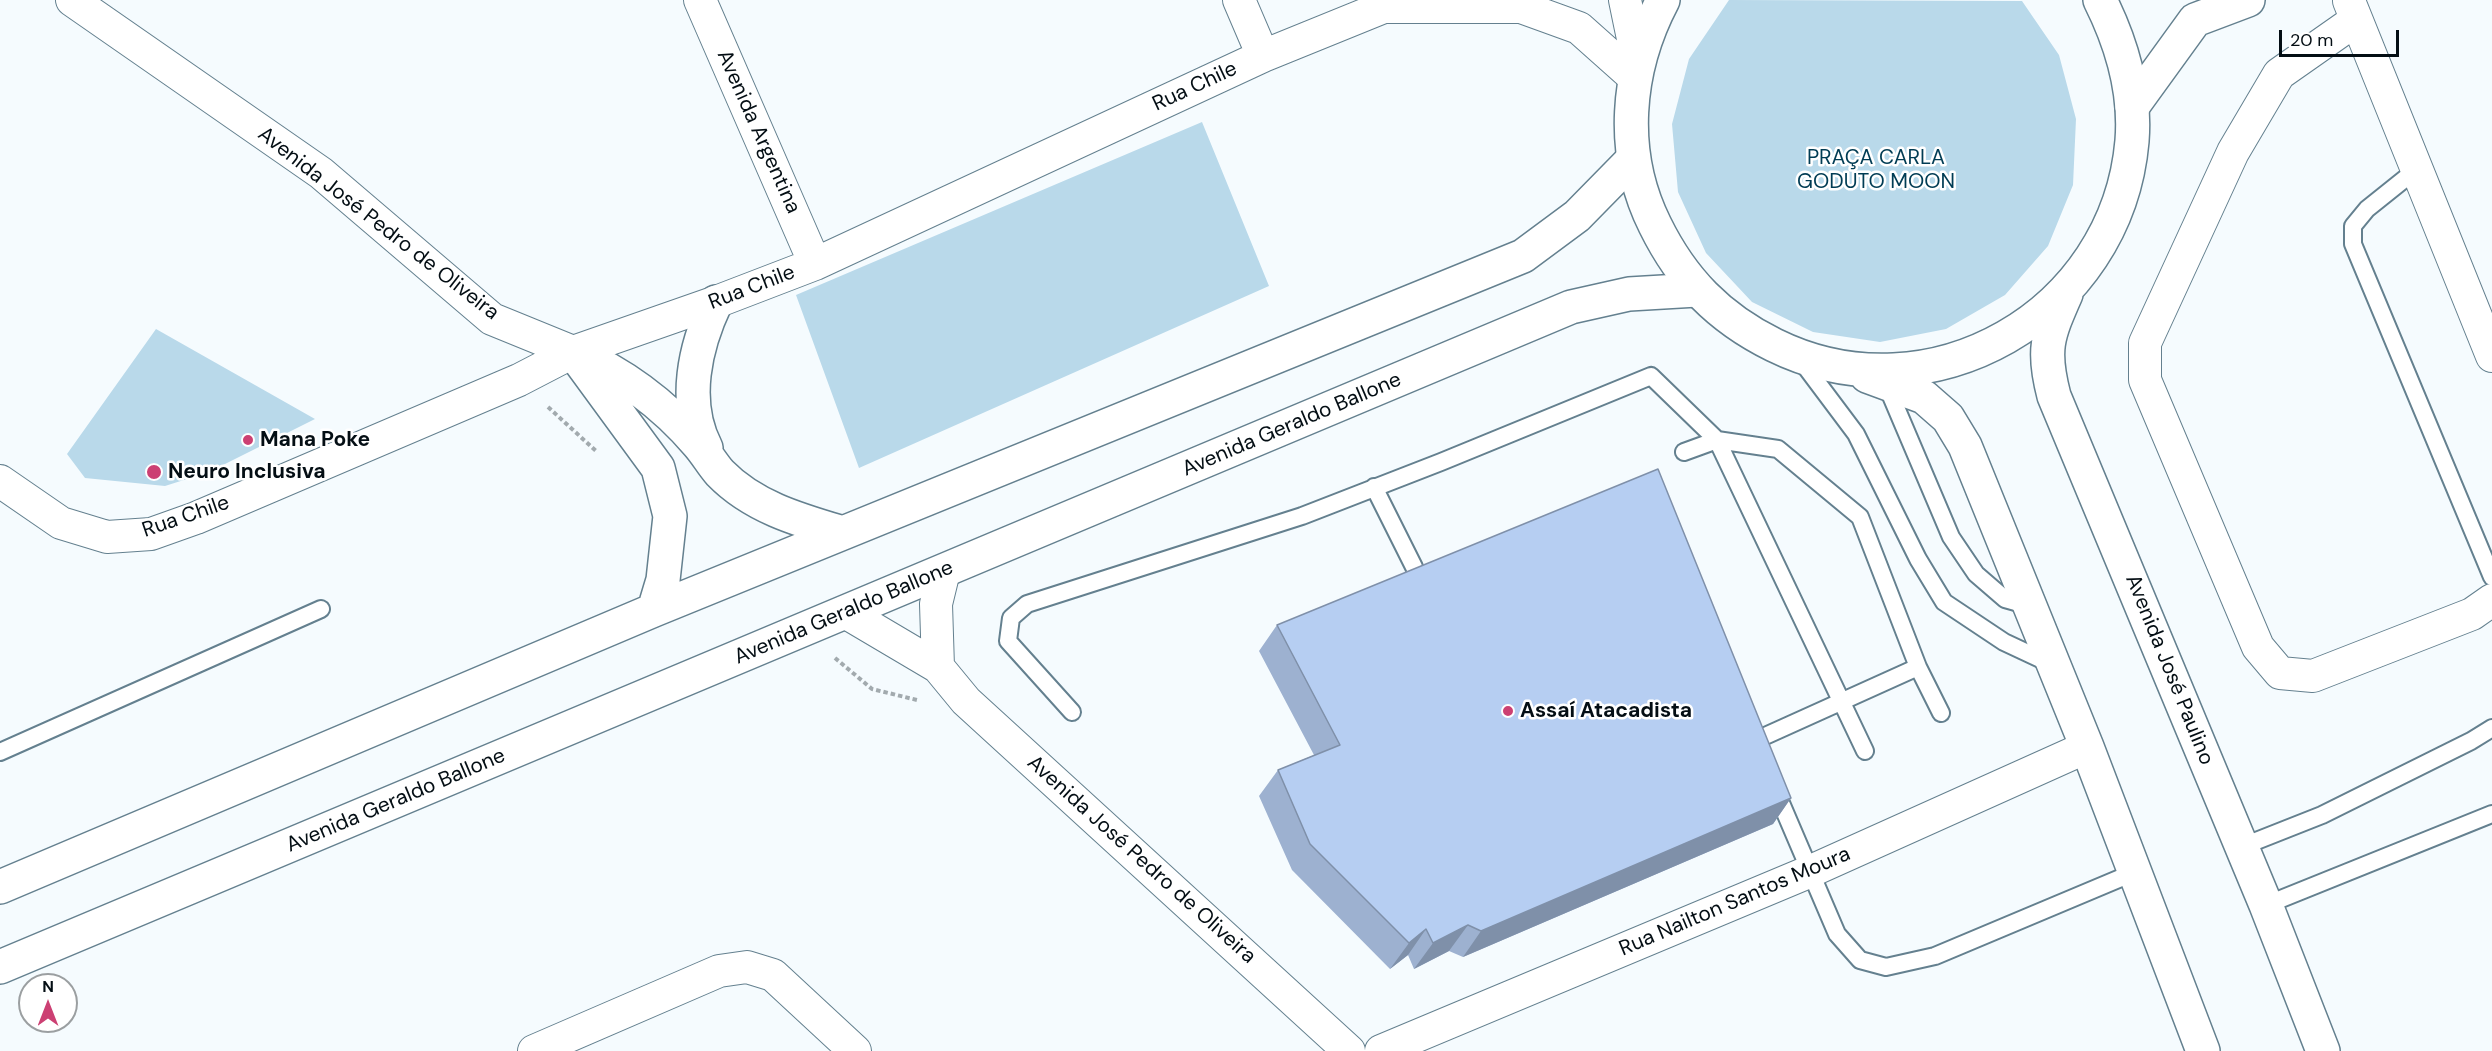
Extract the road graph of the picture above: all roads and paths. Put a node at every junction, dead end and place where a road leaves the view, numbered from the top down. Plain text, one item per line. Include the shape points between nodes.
1 (72, 0) edge
2 (700, 0) edge
3 (1239, 0) edge
4 (1625, 0) edge
5 (1663, 0) edge
6 (2100, 0) edge
7 (2248, 0) edge
8 (1394, 4) edge
9 (2352, 10) edge
10 (1263, 56) junction
11 (1636, 70) junction
12 (2132, 107) junction
13 (1633, 159) junction
14 (2417, 169) junction
15 (815, 264) junction
16 (2068, 288) junction
17 (1696, 290) junction
18 (716, 302) junction
19 (573, 352) junction
20 (2492, 356) edge
21 (1798, 357) junction
22 (1850, 369) junction
23 (1886, 383) junction
24 (1718, 440) junction
25 (1684, 452) dead end
26 (720, 473) junction
27 (0, 481) edge
28 (1374, 487) junction
29 (843, 533) junction
30 (1414, 567) edge
31 (944, 571) junction
32 (2492, 578) edge
33 (2492, 600) edge
34 (2030, 606) junction
35 (321, 609) dead end
36 (654, 610) junction
37 (844, 612) junction
38 (2054, 665) junction
39 (938, 667) junction
40 (1918, 667) junction
41 (1842, 702) junction
42 (1072, 712) dead end
43 (1941, 713) dead end
44 (2492, 728) edge
45 (1754, 741) edge
46 (2087, 747) junction
47 (1865, 751) dead end
48 (0, 752) edge
49 (1768, 773) edge
50 (2492, 814) edge
51 (2241, 847) junction
52 (1812, 871) junction
53 (2135, 872) junction
54 (0, 887) edge
55 (2266, 905) junction
56 (0, 968) edge
57 (534, 1051) edge
58 (855, 1051) edge
59 (1348, 1051) edge
60 (1381, 1051) edge
61 (2203, 1051) edge
62 (2323, 1051) edge

1 - 19 street, Avenida José Pedro de Oliveira via 321,173 492,319
2 - 15 street, Avenida Argentina
3 - 10 street
4 - 11 street
5 - 11 street via 1650,24
6 - 12 street via 2116,32 2127,69
7 - 12 street via 2195,20
8 - 10 street, Rua Chile
8 - 11 street, Rua Chile via 1521,7 1579,28
9 - 14 street
9 - 33 street via 2279,74 2233,152 2145,343 2145,380 2258,647 2280,673 2313,676 2472,614
10 - 15 street, Rua Chile
11 - 13 street via 1631,118
12 - 16 street via 2132,140 2118,204 2094,253
13 - 17 street via 1646,207 1667,250
13 - 29 street via 1577,216 1522,256
14 - 20 street
14 - 32 lane via 2367,208 2353,226 2353,244
15 - 18 street, Rua Chile
16 - 22 street via 2014,333 1969,355 1920,368
16 - 51 street, Avenida José Paulino via 2049,332 2047,368 2054,396
17 - 21 street via 1743,330
17 - 31 street, Avenida Geraldo Ballone via 1629,294 1570,307
18 - 19 street, Rua Chile
18 - 26 street via 696,358 694,407 698,431
19 - 26 street via 623,377 651,397 677,420
19 - 27 street, Rua Chile via 519,380 151,534 107,537 62,523
19 - 36 street via 658,468 670,516 663,580
21 - 22 street
21 - 38 lane via 1856,434 1944,602 2004,642
22 - 23 street
23 - 34 lane via 1951,537 1976,574 2005,599
23 - 34 street via 1924,397 1948,418 1965,447
24 - 25 lane
24 - 28 lane via 1651,376
24 - 40 lane via 1778,449 1860,517
24 - 41 lane
26 - 29 street via 765,506
28 - 30 lane
28 - 42 lane via 1302,516 1026,604 1011,618 1008,641
29 - 36 street
31 - 37 street, Avenida Geraldo Ballone
31 - 39 street via 936,604
34 - 38 street
35 - 48 lane
36 - 54 street
37 - 39 street, Avenida José Pedro de Oliveira
37 - 56 street, Avenida Geraldo Ballone
38 - 46 street
39 - 59 street, Avenida José Pedro de Oliveira via 966,701
40 - 41 lane
40 - 43 lane
41 - 45 lane
41 - 47 lane
44 - 51 lane via 2322,815
46 - 52 street, Rua Nailton Santos Moura
46 - 53 street
49 - 52 lane
50 - 55 lane
51 - 55 street, Avenida José Paulino
52 - 53 lane via 1837,934 1860,960 1886,967 1935,956
52 - 60 street, Rua Nailton Santos Moura
53 - 61 street
55 - 62 street, Avenida José Paulino
57 - 58 street via 719,972 747,967 773,975

